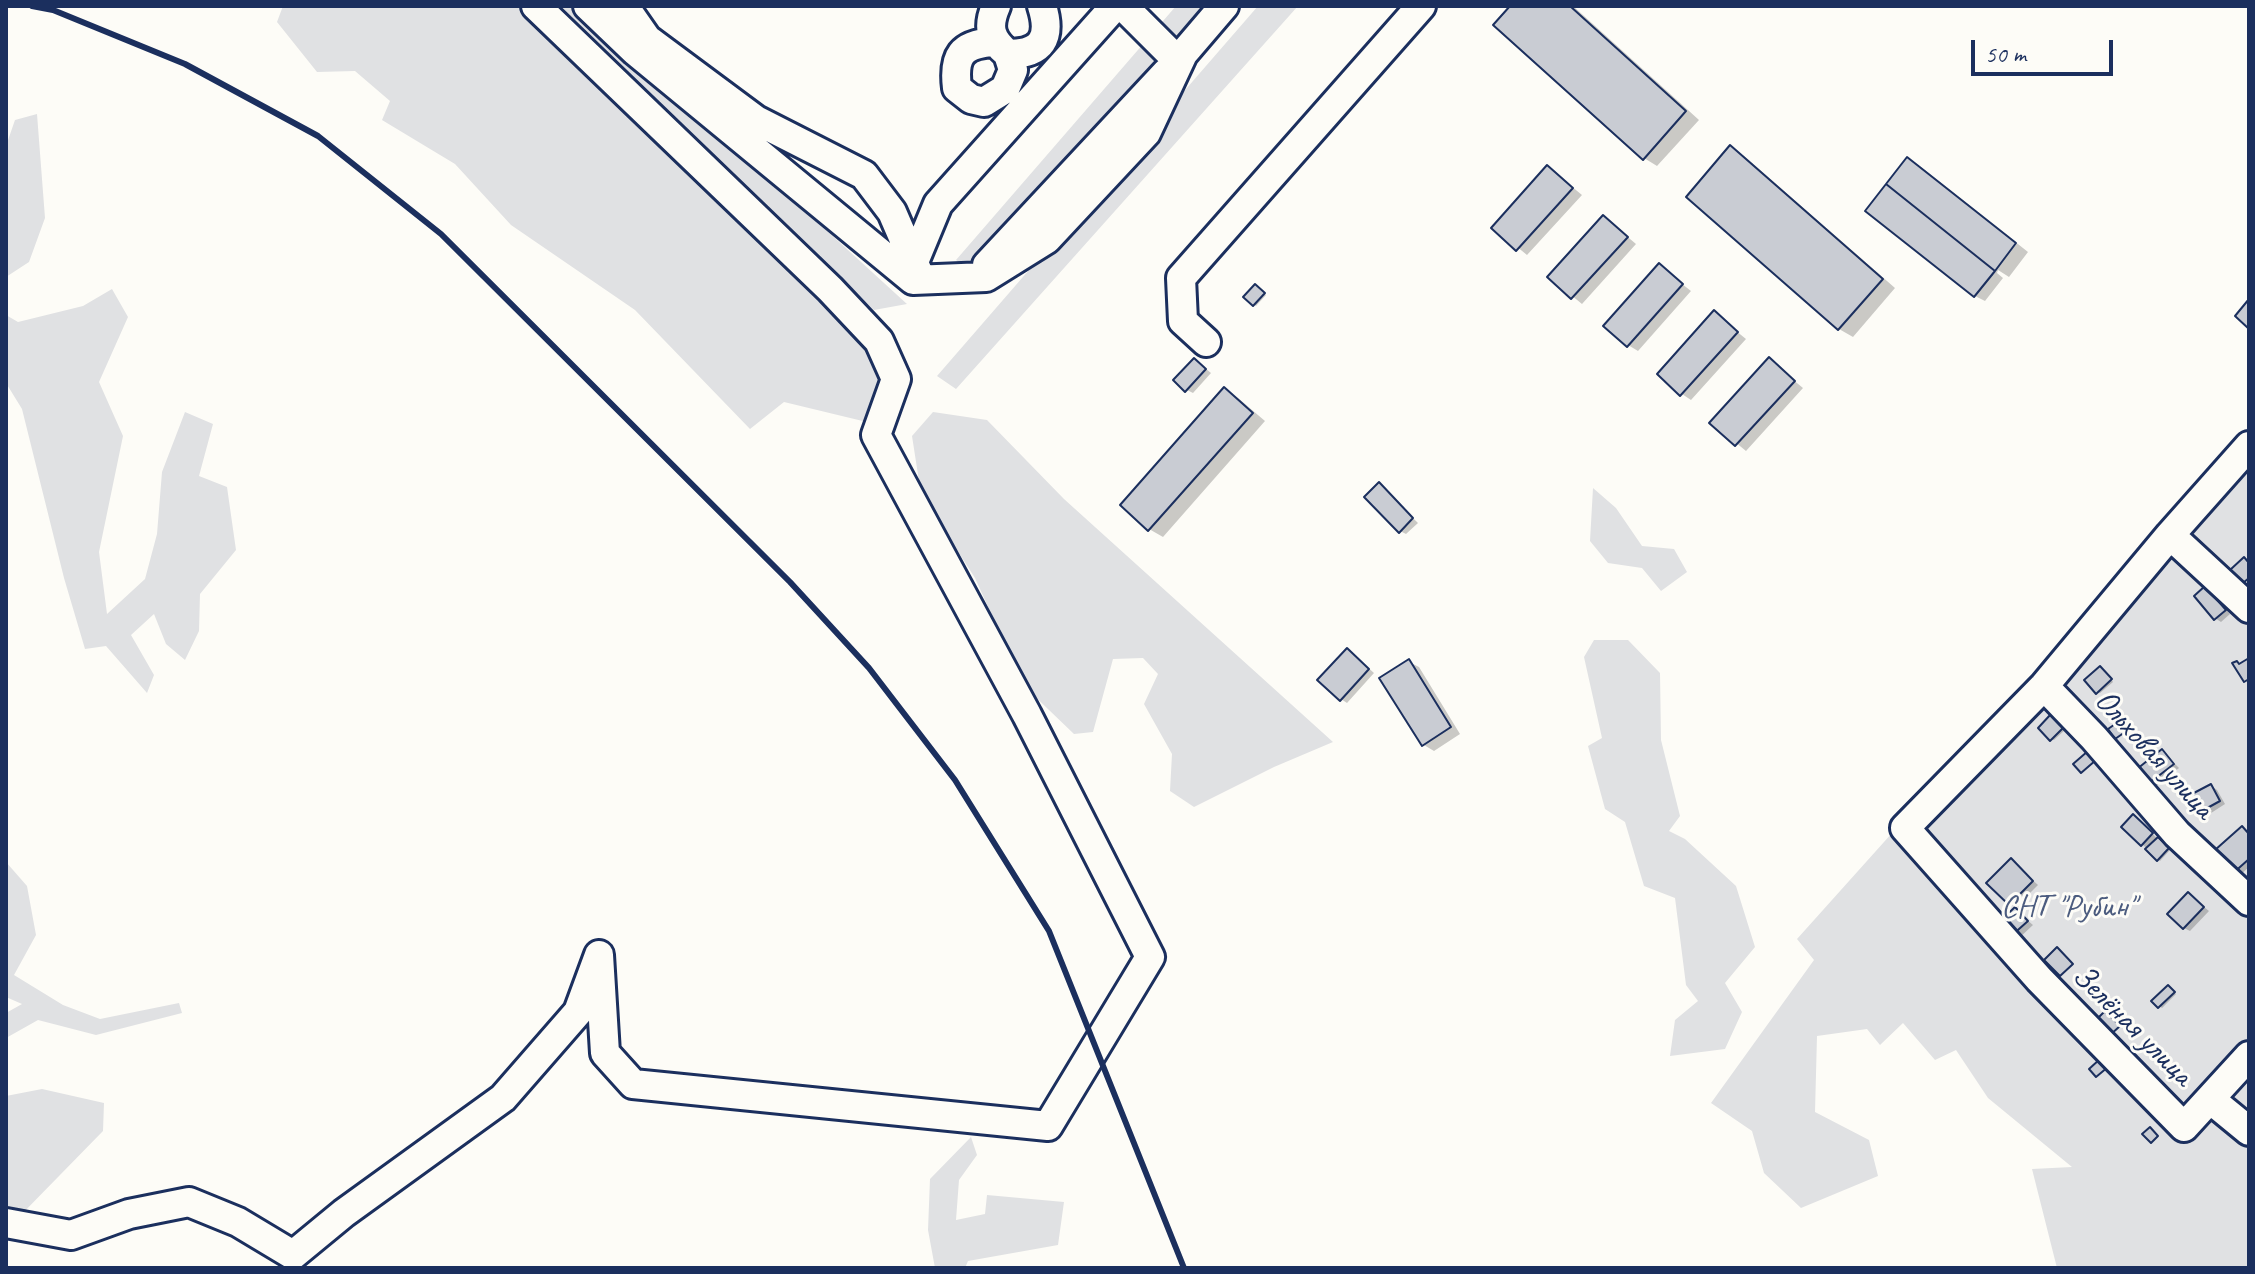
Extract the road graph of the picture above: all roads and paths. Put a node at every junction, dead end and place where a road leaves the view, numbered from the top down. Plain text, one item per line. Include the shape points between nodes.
1 (536, 6) edge
2 (588, 6) edge
3 (624, 6) edge
4 (996, 6) edge
5 (1042, 6) edge
6 (1115, 6) edge
7 (1123, 6) edge
8 (1224, 6) edge
9 (1421, 6) edge
10 (1180, 57) junction
11 (917, 270) junction
12 (1206, 342) dead end
13 (2249, 446) edge
14 (2170, 535) junction
15 (2249, 608) edge
16 (2044, 686) junction
17 (2249, 901) edge
18 (2249, 1056) edge
19 (2210, 1099) junction
20 (2249, 1131) edge
21 (6, 1223) edge

1 - 21 street via 879,341 896,379 876,435 1150,957 1048,1126 633,1084 605,1053 599,955 578,1012 503,1098 293,1255 238,1222 189,1202 129,1214 71,1235
2 - 11 street via 635,51 913,280
3 - 11 street via 647,39 756,120 864,175 892,212
4 - 5 street via 989,23 1001,48 1026,54 1040,45 1048,25
6 - 11 street via 938,204
7 - 10 street
8 - 10 street
9 - 12 street via 1181,278 1183,321
10 - 11 street via 1146,133 1047,239 986,277
13 - 14 street
14 - 15 street
14 - 16 street
16 - 17 street, Ольховая улица via 2177,834
16 - 19 street, Зелёная улица via 1905,828 2039,979 2184,1127
18 - 19 street
19 - 20 street

